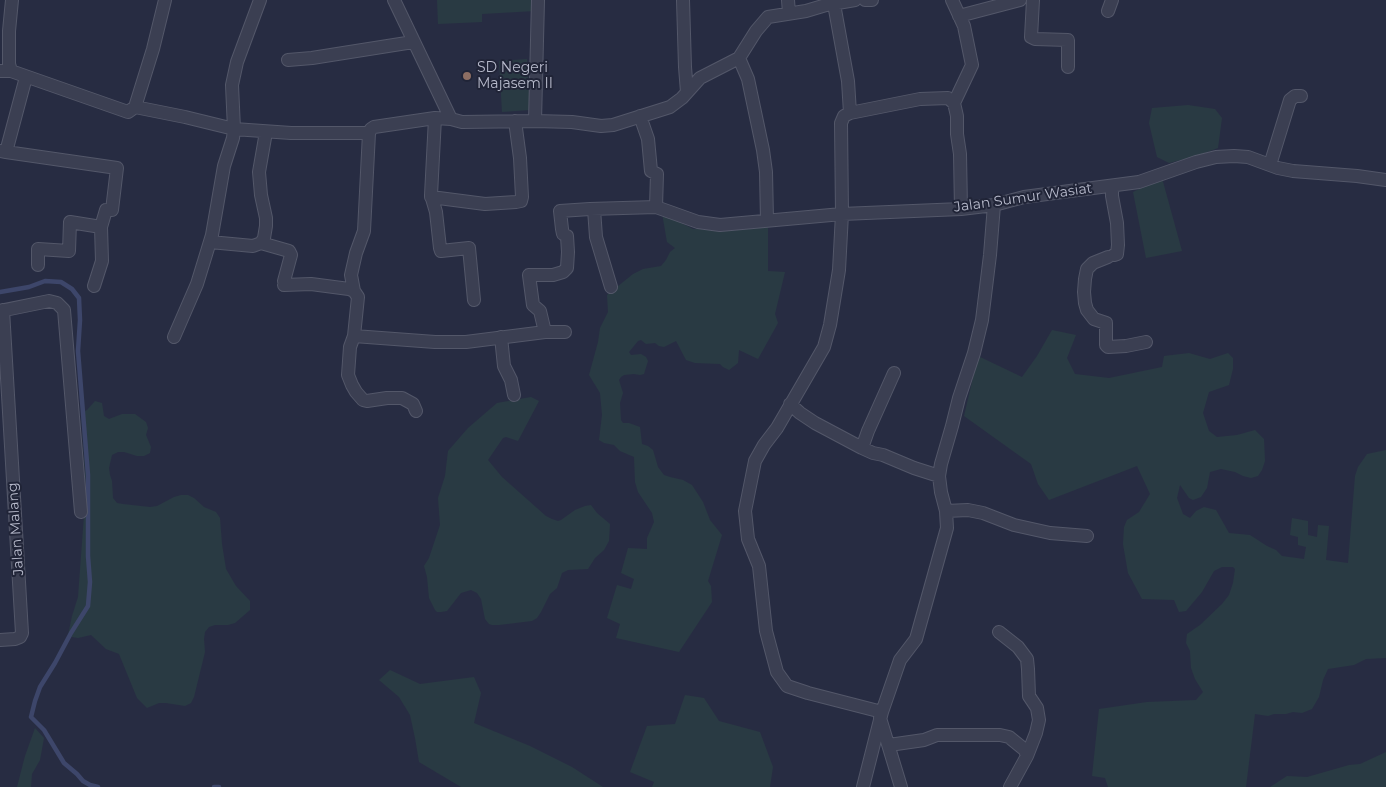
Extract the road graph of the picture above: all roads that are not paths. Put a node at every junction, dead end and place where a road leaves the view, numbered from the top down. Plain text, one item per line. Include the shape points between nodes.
1 (12, 0) edge
2 (165, 0) edge
3 (260, 0) edge
4 (394, 0) edge
5 (538, 0) edge
6 (683, 0) edge
7 (788, 0) edge
8 (855, 0) edge
9 (865, 0) edge
10 (872, 0) edge
11 (952, 0) edge
12 (1020, 0) edge
13 (1032, 0) edge
14 (834, 4) junction
15 (789, 13) junction
16 (959, 16) junction
17 (413, 42) junction
18 (739, 58) junction
19 (288, 60) dead end
20 (685, 67) junction
21 (1068, 67) dead end
22 (6, 71) edge
23 (26, 77) junction
24 (700, 78) junction
25 (687, 92) junction
26 (1301, 96) dead end
27 (954, 103) junction
28 (135, 107) junction
29 (850, 113) junction
30 (640, 116) junction
31 (435, 118) junction
32 (451, 118) junction
33 (515, 121) junction
34 (535, 121) junction
35 (234, 129) junction
36 (266, 132) junction
37 (369, 133) junction
38 (3, 151) edge
39 (1270, 165) junction
40 (1386, 179) edge
41 (1112, 186) junction
42 (431, 197) junction
43 (994, 205) junction
44 (656, 207) junction
45 (594, 209) junction
46 (961, 209) junction
47 (842, 214) junction
48 (768, 220) junction
49 (101, 227) junction
50 (210, 242) junction
51 (261, 243) junction
52 (38, 265) dead end
53 (94, 286) dead end
54 (611, 287) dead end
55 (354, 291) junction
56 (474, 300) dead end
57 (1, 310) edge
58 (176, 331) dead end
59 (545, 332) junction
60 (565, 332) dead end
61 (354, 336) junction
62 (501, 338) junction
63 (1146, 342) dead end
64 (894, 373) dead end
65 (514, 395) dead end
66 (790, 404) junction
67 (416, 411) dead end
68 (862, 448) junction
69 (939, 476) junction
70 (946, 511) junction
71 (81, 512) dead end
72 (1086, 536) dead end
73 (999, 632) dead end
74 (0, 640) edge
75 (881, 715) junction
76 (889, 745) junction
77 (1027, 756) junction
78 (863, 787) edge
79 (902, 787) edge
80 (1010, 787) edge

1 - 22 street
2 - 28 street
3 - 35 street via 232,84
4 - 17 street
5 - 34 street
6 - 20 street
7 - 15 street
8 - 14 street
9 - 10 street
11 - 16 street
12 - 16 street
13 - 21 street via 1031,37 1035,40 1068,40
14 - 15 street
14 - 29 street via 848,81
15 - 18 street via 768,17
16 - 27 street via 972,65
17 - 19 street
17 - 32 street
18 - 24 street
18 - 48 street via 748,79 763,150
20 - 24 street via 691,76
20 - 25 street
22 - 23 street
23 - 28 street via 128,112
23 - 38 street
24 - 25 street
25 - 30 street via 670,107
26 - 39 street via 1290,100
27 - 29 street via 948,98 935,98
27 - 46 street via 960,154
28 - 35 street
29 - 47 street via 841,123
30 - 34 street via 601,126
30 - 44 street via 648,139 651,171 657,174
31 - 32 street
31 - 37 street via 374,127
31 - 42 street
32 - 33 street via 462,122
33 - 34 street
33 - 42 street via 521,201 485,204
35 - 36 street
35 - 50 street
36 - 37 street
36 - 51 street via 259,172 266,226
37 - 55 street via 364,231 350,275
38 - 49 street via 117,168 112,210 106,210
39 - 40 street, Jalan Sumur Wasiat via 1293,171
39 - 41 street, Jalan Sumur Wasiat via 1248,157 1216,157 1139,182
41 - 43 street, Jalan Sumur Wasiat via 1024,197
41 - 63 street via 1117,254 1093,263 1087,269 1085,302 1094,319 1106,323 1108,347
42 - 56 street via 441,251 469,248
43 - 46 street, Jalan Sumur Wasiat
43 - 69 street via 982,320
44 - 45 street
44 - 48 street, Jalan Sumur Wasiat via 698,222 720,225
45 - 54 street via 596,237
45 - 59 street via 560,211 568,252 567,268 563,272 529,274 533,305 540,311
46 - 47 street, Jalan Sumur Wasiat
47 - 48 street, Jalan Sumur Wasiat
47 - 66 street via 839,270 824,347
49 - 52 street via 70,222 69,250 38,249
49 - 53 street via 102,261
50 - 51 street via 253,246
50 - 58 street via 197,284
51 - 55 street via 289,250 291,255 284,283
55 - 61 street via 358,297
57 - 71 street via 49,301 58,303 64,310
57 - 74 street, Jalan Malang via 22,633 15,639
59 - 60 street
59 - 62 street
61 - 62 street via 435,342
61 - 67 street via 348,375 356,392 367,401 402,398 413,404
62 - 65 street via 504,366
64 - 68 street
66 - 68 street via 815,423
66 - 75 street via 755,461 745,511 748,539 759,566 766,631 777,672 787,686
68 - 69 street
69 - 70 street
70 - 72 street via 968,510 1030,529
70 - 75 street via 947,528 916,639 900,660
73 - 77 street via 1027,659 1029,696 1039,720
75 - 76 street
75 - 78 street
76 - 77 street via 937,736 1000,735 1009,737 1025,750
76 - 79 street
77 - 80 street

